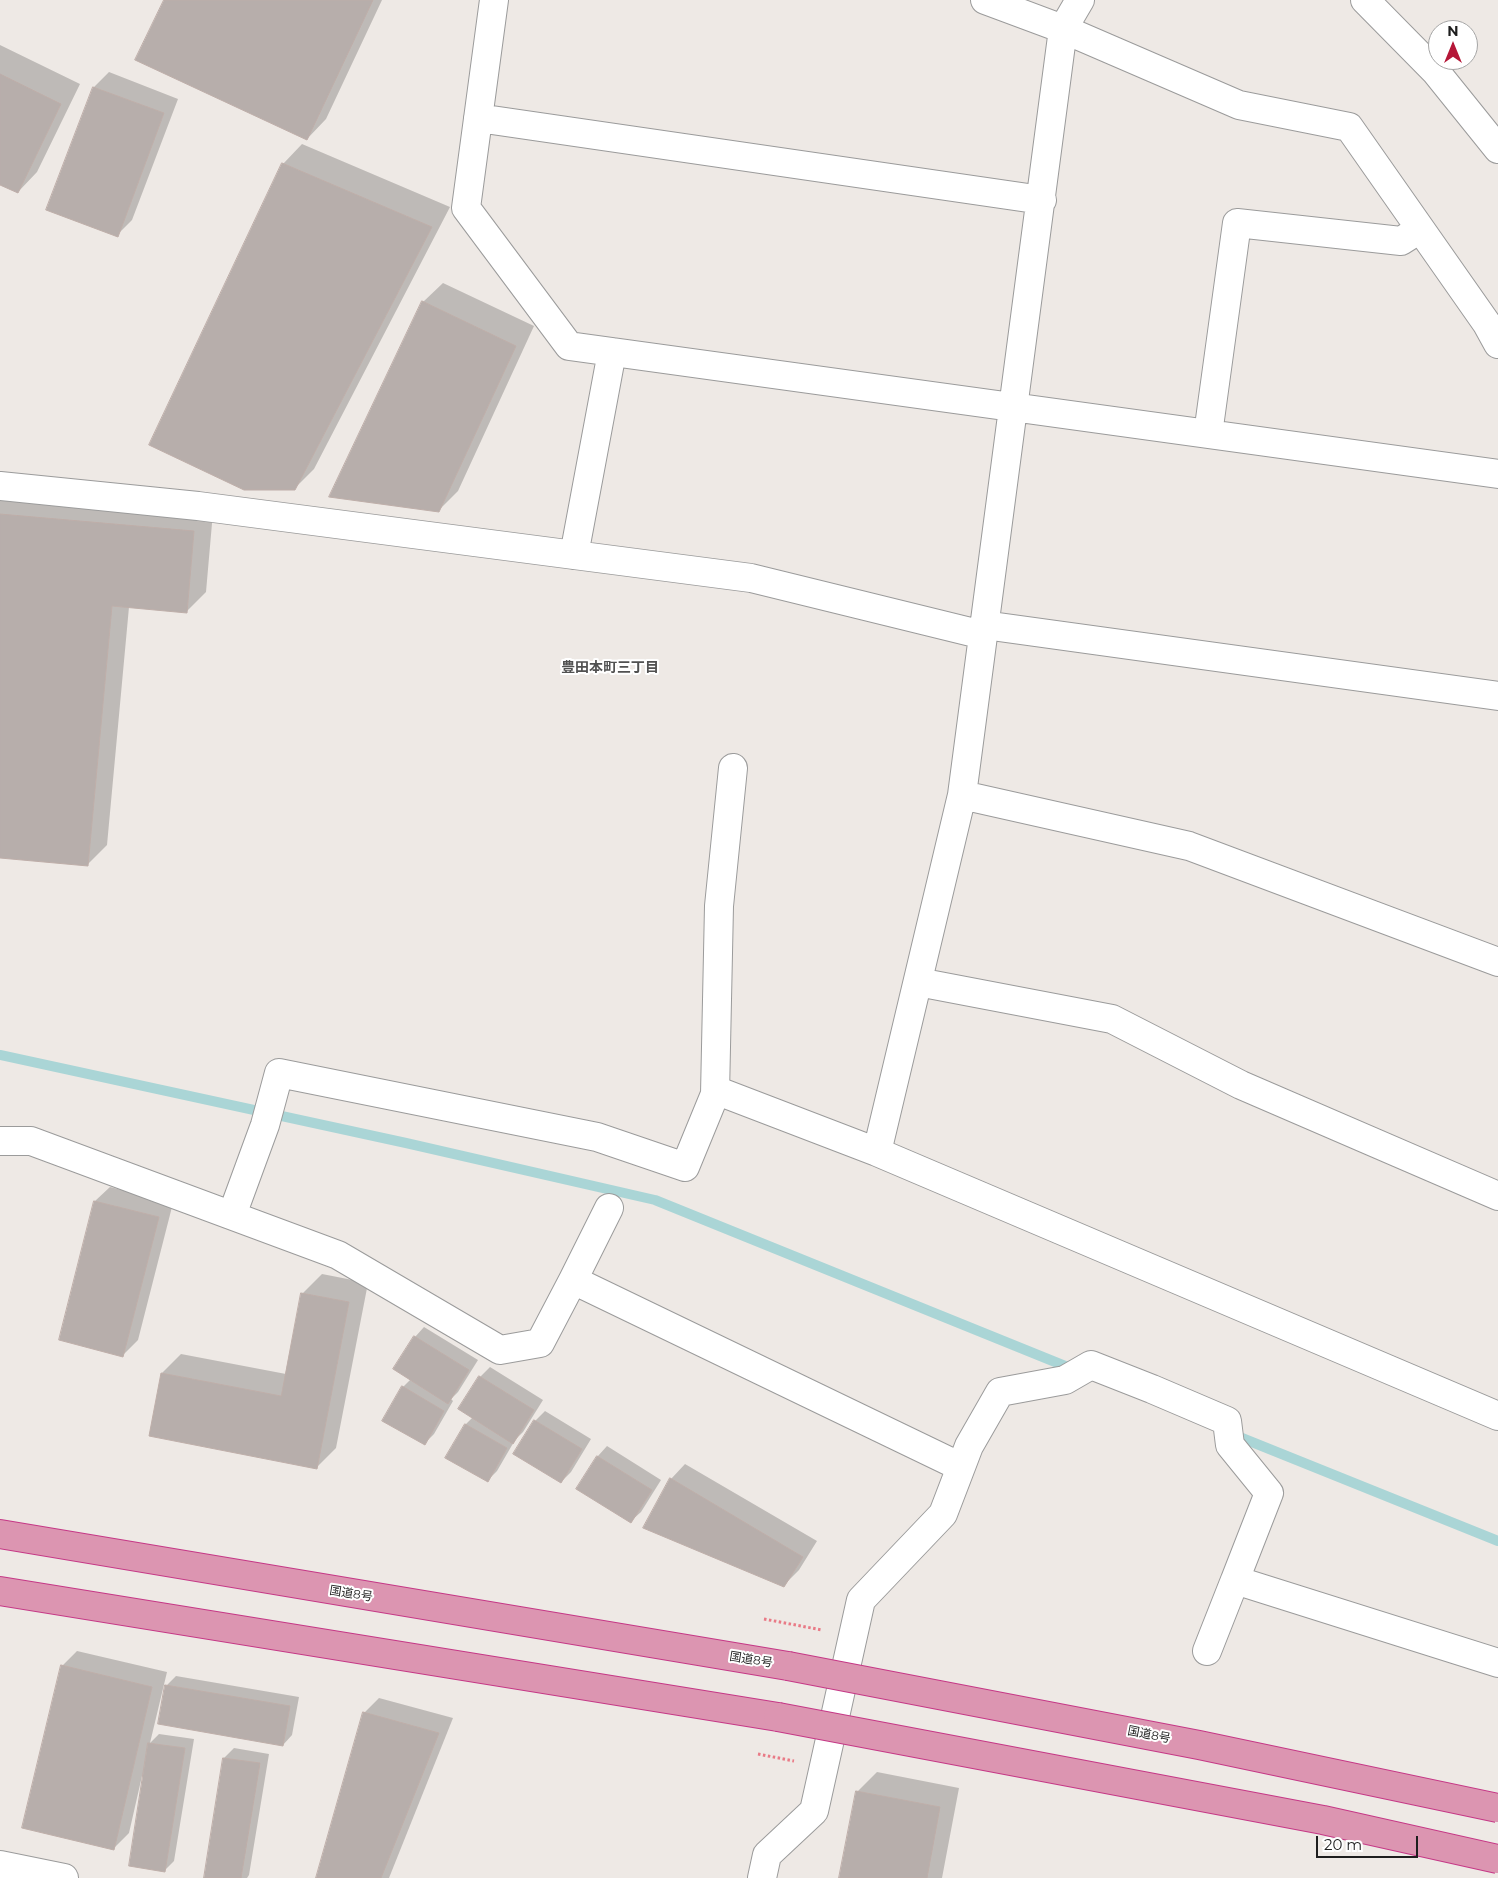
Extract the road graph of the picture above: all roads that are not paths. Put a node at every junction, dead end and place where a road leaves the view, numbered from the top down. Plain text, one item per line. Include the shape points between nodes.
1 (494, 0) edge
2 (985, 0) edge
3 (1080, 0) edge
4 (1372, 2) edge
5 (1063, 30) junction
6 (478, 118) junction
7 (1498, 149) edge
8 (1042, 200) junction
9 (1420, 229) junction
10 (1498, 344) edge
11 (612, 352) junction
12 (1014, 408) junction
13 (1208, 434) junction
14 (1498, 474) edge
15 (0, 486) edge
16 (574, 555) junction
17 (983, 630) junction
18 (1498, 696) edge
19 (733, 768) dead end
20 (962, 795) junction
21 (1498, 962) edge
22 (918, 982) junction
23 (715, 1094) junction
24 (0, 1141) edge
25 (877, 1152) junction
26 (1498, 1196) edge
27 (609, 1208) dead end
28 (232, 1215) junction
29 (573, 1280) junction
30 (1498, 1416) edge
31 (961, 1467) junction
32 (0, 1534) edge
33 (1235, 1580) junction
34 (0, 1591) edge
35 (1207, 1651) dead end
36 (1498, 1663) edge
37 (1498, 1808) edge
38 (1498, 1860) edge
39 (0, 1865) edge
40 (64, 1878) edge
41 (762, 1878) edge

1 - 6 street
2 - 5 street
3 - 5 street
4 - 7 street via 1436,72
5 - 8 street
5 - 9 street via 1239,106 1349,127
6 - 8 street
6 - 11 street via 466,208 569,346
8 - 12 street
9 - 10 street via 1488,324
9 - 13 street via 1401,241 1237,222
11 - 12 street
11 - 16 street
12 - 13 street
12 - 17 street
13 - 14 street
15 - 16 street via 198,506
16 - 17 street via 750,578
17 - 18 street
17 - 20 street
19 - 23 street via 719,906
20 - 21 street via 1189,846
20 - 22 street
22 - 25 street
22 - 26 street via 1112,1019 1241,1086
23 - 25 street via 723,1094
23 - 28 street via 685,1166 598,1137 279,1073 265,1125
24 - 28 street via 31,1141
25 - 30 street
27 - 29 street
28 - 29 street via 338,1255 500,1350 540,1343
29 - 31 street
31 - 33 street via 969,1446 1000,1392 1065,1380 1091,1365 1152,1389 1227,1421 1230,1445 1269,1493
31 - 41 street via 943,1514 861,1600 814,1811 767,1855
32 - 37 highway, 国道8号, bridge via 788,1666 1199,1745
33 - 35 street
33 - 36 street
34 - 38 highway, bridge via 778,1717 1323,1820
39 - 40 street

